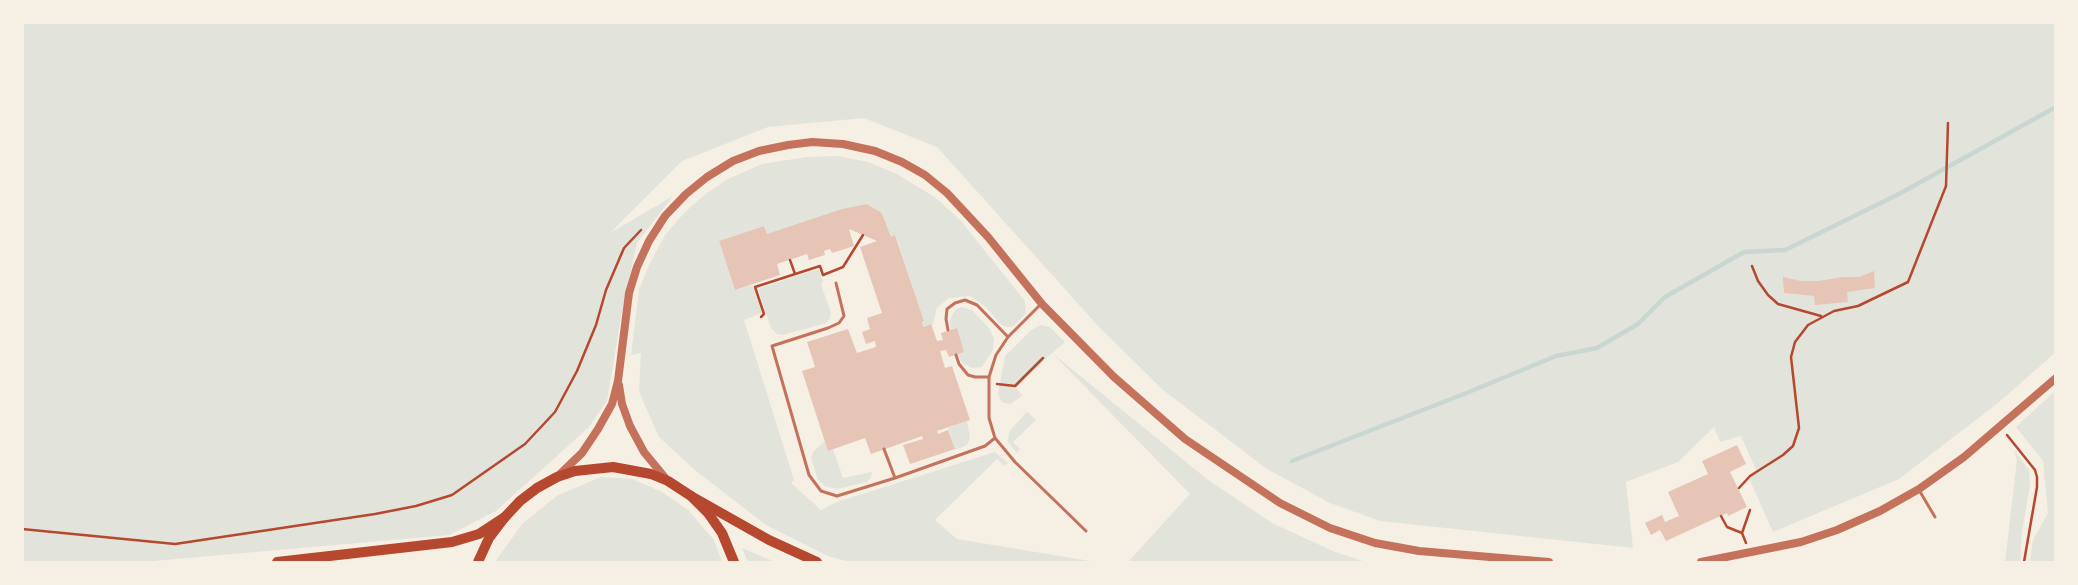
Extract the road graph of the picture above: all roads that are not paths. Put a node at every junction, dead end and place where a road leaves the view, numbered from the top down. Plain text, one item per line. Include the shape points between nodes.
1 (836, 284) dead end
2 (1042, 304) junction
3 (948, 330) dead end
4 (1008, 337) junction
5 (956, 355) dead end
6 (989, 377) junction
7 (2056, 378) edge
8 (618, 381) junction
9 (995, 438) junction
10 (884, 449) dead end
11 (557, 477) junction
12 (895, 478) junction
13 (668, 481) junction
14 (1919, 489) junction
15 (691, 496) junction
16 (505, 517) junction
17 (1935, 517) dead end
18 (1086, 531) dead end
19 (277, 562) edge
20 (478, 562) edge
21 (734, 562) edge
22 (817, 562) edge
23 (1550, 562) edge
24 (1701, 562) edge

1 - 12 lane via 844,316 839,323 772,346 810,475 821,491 837,496
2 - 4 lane
2 - 8 street via 967,213 925,175 902,162 851,146 812,142 788,145 759,151 707,177 666,216 649,241 629,294
2 - 23 street via 1114,376 1185,439 1280,503 1330,528 1375,543 1419,551
3 - 4 lane via 948,309 965,300 976,304
4 - 6 lane via 996,355
5 - 6 lane via 968,375
6 - 9 lane via 989,418
7 - 14 street via 1964,457
8 - 11 street via 612,404 598,429 582,453
8 - 13 street via 630,426 644,452
9 - 12 lane via 985,446
9 - 18 lane
10 - 12 lane
11 - 13 main road via 594,467 613,467 632,469
11 - 16 main road via 526,496
13 - 15 main road
14 - 17 lane
14 - 24 street via 1838,530 1750,554
15 - 21 main road via 722,533
15 - 22 main road via 769,540
16 - 19 main road via 479,534 452,542
16 - 20 main road via 489,538

